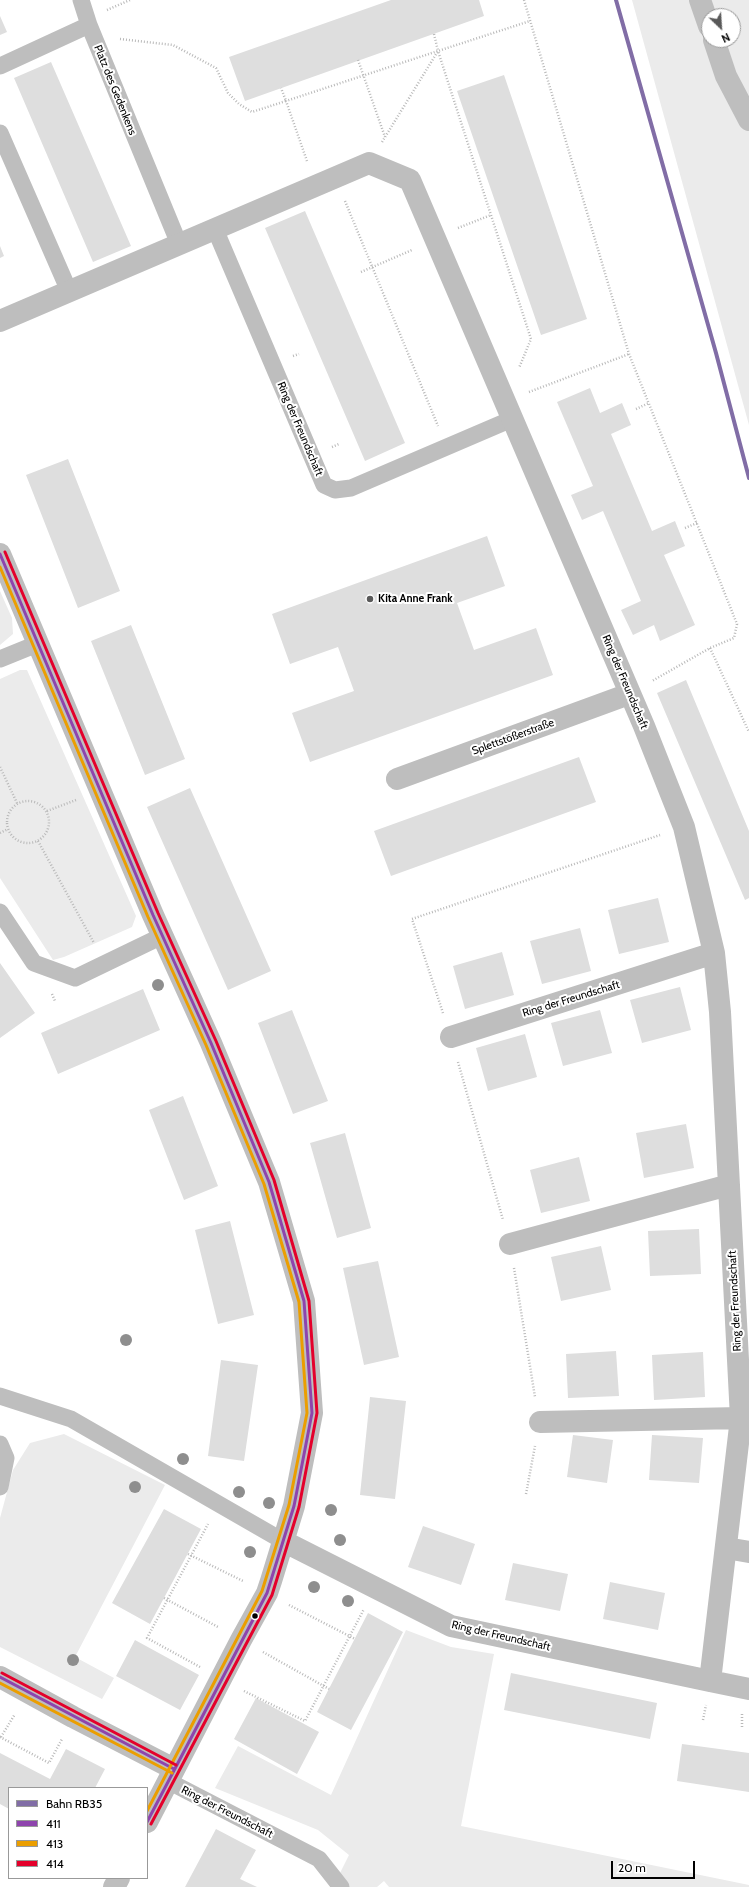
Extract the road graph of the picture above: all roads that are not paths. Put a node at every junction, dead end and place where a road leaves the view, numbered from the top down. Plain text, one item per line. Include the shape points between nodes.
1 (81, 0) edge
2 (89, 25) junction
3 (717, 48) edge
4 (0, 66) edge
5 (749, 120) edge
6 (0, 133) edge
7 (215, 229) junction
8 (179, 244) junction
9 (70, 291) junction
10 (0, 321) edge
11 (508, 410) junction
12 (0, 554) edge
13 (37, 644) junction
14 (0, 659) edge
15 (629, 694) junction
16 (397, 779) dead end
17 (0, 912) edge
18 (162, 936) junction
19 (714, 953) junction
20 (451, 1037) road end
21 (729, 1185) junction
22 (740, 1210) edge
23 (510, 1244) road end
24 (0, 1396) edge
25 (741, 1418) junction
26 (540, 1422) road end
27 (0, 1444) edge
28 (0, 1487) edge
29 (283, 1541) junction
30 (726, 1548) junction
31 (749, 1552) edge
32 (0, 1677) edge
33 (710, 1681) junction
34 (749, 1688) edge
35 (171, 1775) junction
36 (148, 1820) edge
37 (341, 1887) edge

1 - 2 lane, Platz des Gedenkens
2 - 4 lane
2 - 8 lane, Platz des Gedenkens
3 - 5 street via 726,76
6 - 9 lane
7 - 8 street
7 - 11 street, Ring der Freundschaft via 369,163 410,180
7 - 11 lane, Ring der Freundschaft via 324,485 335,490 351,488 447,446
8 - 9 street
9 - 10 street
11 - 15 street, Ring der Freundschaft
12 - 13 street
13 - 14 lane
13 - 18 street
15 - 16 street, Splettstößerstraße
15 - 19 street, Ring der Freundschaft via 684,827
17 - 18 lane via 34,962 75,978
18 - 29 street via 211,1042 269,1182 304,1301 312,1413 294,1506
19 - 20 street, Ring der Freundschaft
19 - 21 street, Ring der Freundschaft via 720,1012
21 - 22 street, Ring der Freundschaft
21 - 23 street
22 - 25 street, Ring der Freundschaft
24 - 29 lane via 71,1419
25 - 26 street
25 - 30 street, Ring der Freundschaft
27 - 28 lane via 6,1458
29 - 33 street, Ring der Freundschaft via 451,1626
29 - 35 street via 267,1593
30 - 31 street
30 - 33 street, Ring der Freundschaft
32 - 35 street, Ring der Freundschaft
33 - 34 street, Ring der Freundschaft
35 - 36 street
35 - 37 lane, Ring der Freundschaft via 319,1859

